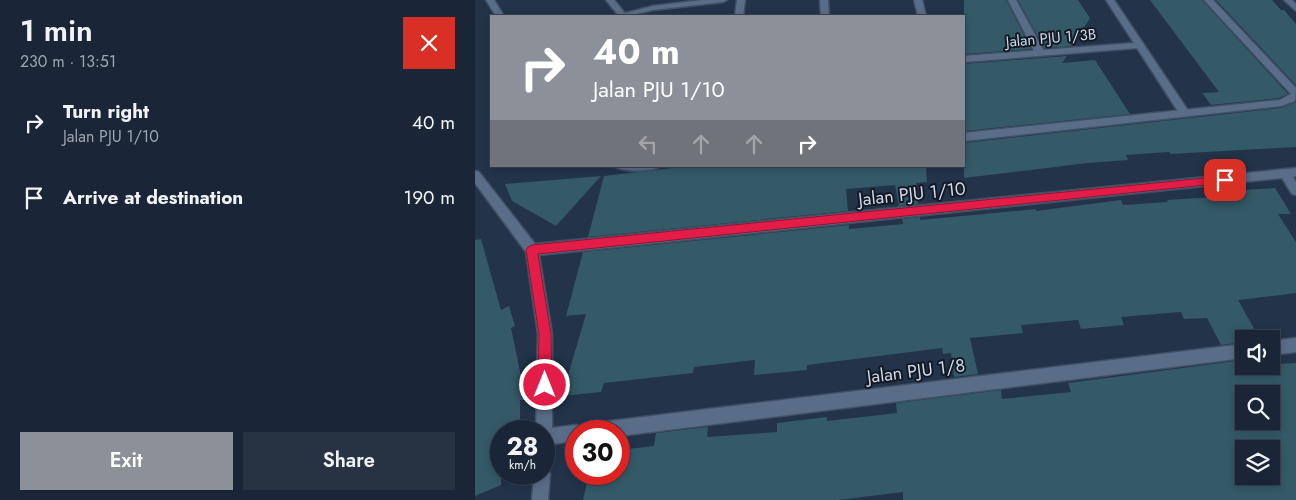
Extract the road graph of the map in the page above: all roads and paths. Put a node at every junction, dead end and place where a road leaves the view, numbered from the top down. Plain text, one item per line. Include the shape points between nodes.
1 (490, 0) edge
2 (610, 0) edge
3 (723, 0) edge
4 (741, 0) edge
5 (824, 0) edge
6 (918, 0) edge
7 (1013, 0) edge
8 (1110, 0) edge
9 (1209, 0) edge
10 (1288, 0) edge
11 (1296, 9) edge
12 (499, 15) edge
13 (622, 15) edge
14 (627, 15) edge
15 (739, 15) edge
16 (825, 15) edge
17 (922, 15) edge
18 (1140, 45) junction
19 (1040, 53) junction
20 (965, 59) edge
21 (1296, 94) edge
22 (1185, 114) junction
23 (965, 137) edge
24 (1290, 173) edge
25 (475, 175) edge
26 (1296, 191) edge
27 (532, 250) junction
28 (1296, 345) edge
29 (1280, 347) edge
30 (1235, 352) edge
31 (544, 420) edge
32 (630, 427) edge
33 (541, 485) edge
34 (540, 500) edge

1 - 12 street
2 - 13 street
3 - 14 street via 661,6
4 - 15 street
5 - 16 street
6 - 17 street
7 - 19 street
8 - 18 street, Jalan PJU 1/3B
9 - 21 street
10 - 11 street
18 - 19 street, Jalan PJU 1/3B
18 - 22 street, Jalan PJU 1/3B
19 - 20 street, Jalan PJU 1/3B
21 - 22 street via 1281,103
22 - 23 street
24 - 26 street
24 - 27 street, Jalan PJU 1/10
25 - 27 street
27 - 31 street via 545,334
28 - 29 street
30 - 32 street, Jalan PJU 1/8
33 - 34 street

